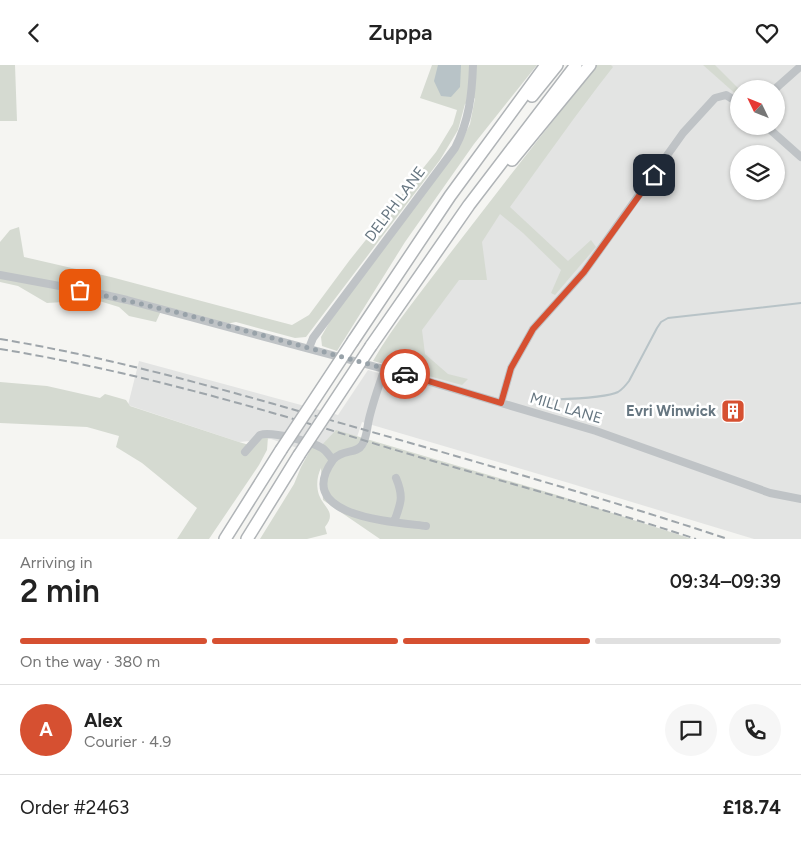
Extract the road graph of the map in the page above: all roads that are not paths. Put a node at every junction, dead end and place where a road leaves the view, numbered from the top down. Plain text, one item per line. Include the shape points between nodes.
1 (473, 65) edge
2 (546, 65) edge
3 (556, 65) edge
4 (576, 65) edge
5 (590, 65) edge
6 (801, 66) edge
7 (785, 80) edge
8 (730, 97) edge
9 (776, 135) edge
10 (801, 157) edge
11 (0, 275) edge
12 (398, 276) junction
13 (415, 283) junction
14 (309, 348) junction
15 (385, 368) junction
16 (501, 403) junction
17 (245, 452) dead end
18 (333, 460) junction
19 (396, 478) dead end
20 (801, 499) edge
21 (394, 522) junction
22 (426, 526) dead end
23 (225, 539) edge
24 (247, 539) edge

1 - 14 street, DELPH LANE via 468,116 454,148 313,338
2 - 12 highway via 450,196
3 - 12 highway
4 - 13 highway via 469,205
5 - 13 highway
6 - 7 street
8 - 16 street via 715,97 683,133 584,272 533,329 511,368
9 - 10 street
11 - 14 street, MILL LANE via 118,298
12 - 23 highway, bridge
13 - 24 highway, bridge via 299,455
14 - 15 street, MILL LANE
15 - 16 street, MILL LANE
15 - 18 street via 364,443
16 - 20 street, MILL LANE via 596,431 770,493
17 - 18 street via 260,435 278,434 320,447
18 - 21 street via 324,482 331,502 358,515
19 - 21 street via 402,499
21 - 22 street

